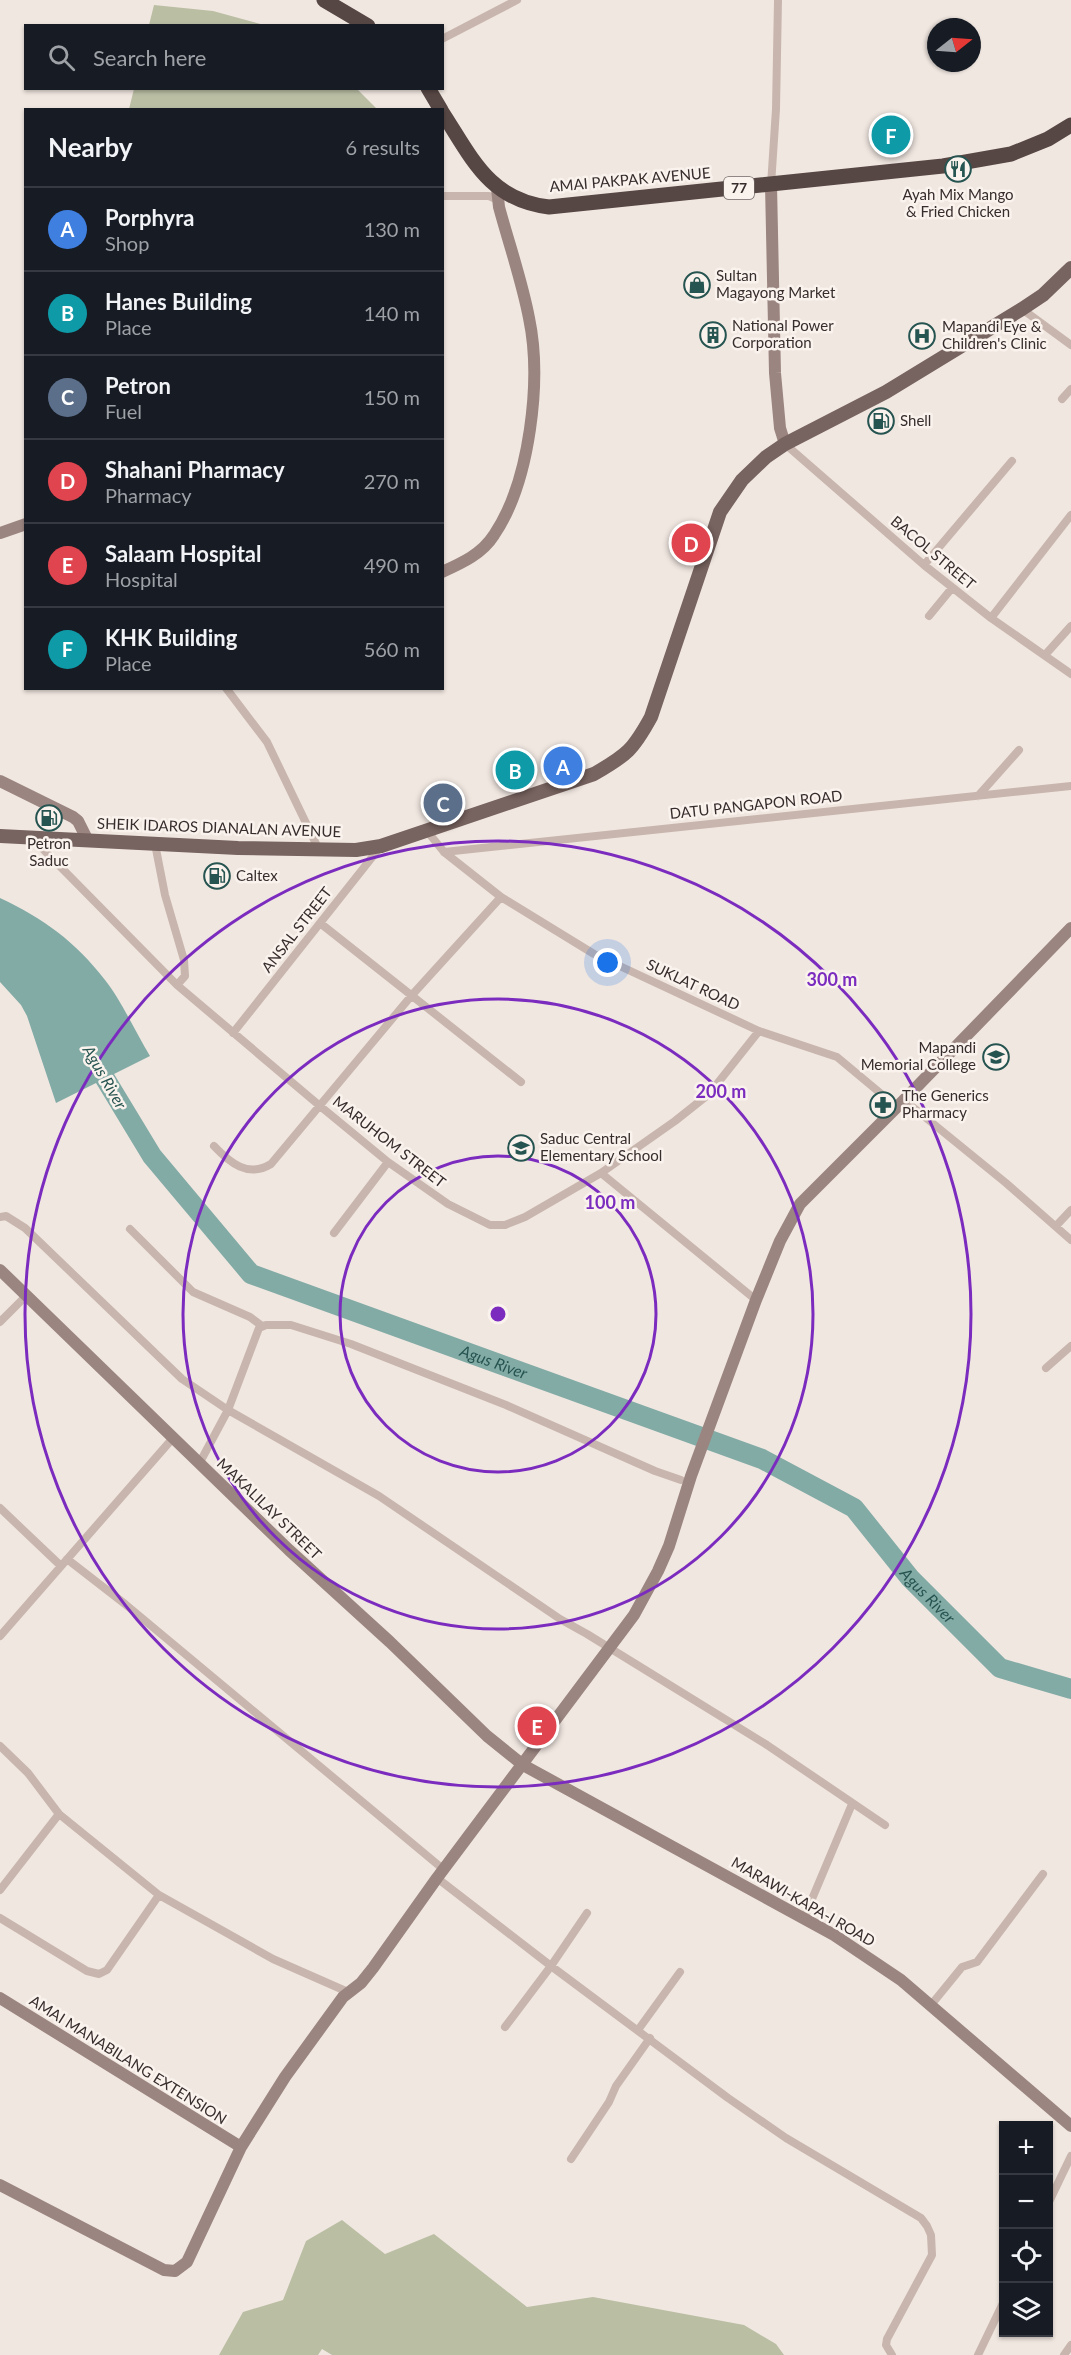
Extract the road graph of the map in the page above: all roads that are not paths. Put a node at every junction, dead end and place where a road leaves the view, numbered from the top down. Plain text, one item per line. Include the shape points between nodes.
1 (324, 0) edge
2 (517, 0) edge
3 (778, 0) edge
4 (365, 24) edge
5 (444, 38) edge
6 (429, 90) edge
7 (440, 108) edge
8 (444, 114) edge
9 (1071, 125) edge
10 (771, 185) junction
11 (497, 194) junction
12 (444, 196) edge
13 (1071, 268) edge
14 (1022, 309) junction
15 (1071, 345) edge
16 (1071, 389) edge
17 (1062, 399) dead end
18 (785, 444) junction
19 (1012, 460) dead end
20 (1071, 515) edge
21 (24, 525) edge
22 (0, 533) edge
23 (924, 566) junction
24 (444, 571) edge
25 (952, 588) junction
26 (929, 616) dead end
27 (991, 618) junction
28 (1071, 626) edge
29 (1045, 655) junction
30 (1071, 674) edge
31 (228, 690) edge
32 (1019, 750) dead end
33 (0, 781) edge
34 (1071, 786) edge
35 (978, 796) junction
36 (427, 831) junction
37 (0, 836) edge
38 (32, 837) junction
39 (87, 839) junction
40 (155, 844) junction
41 (381, 846) junction
42 (319, 850) junction
43 (444, 852) junction
44 (501, 897) junction
45 (320, 922) junction
46 (1071, 928) edge
47 (177, 985) junction
48 (412, 995) junction
49 (759, 1031) junction
50 (233, 1033) junction
51 (521, 1082) dead end
52 (901, 1104) junction
53 (320, 1106) junction
54 (214, 1146) dead end
55 (388, 1162) junction
56 (600, 1173) junction
57 (1071, 1210) edge
58 (0, 1217) edge
59 (1056, 1226) junction
60 (130, 1229) dead end
61 (333, 1233) dead end
62 (1071, 1240) edge
63 (0, 1270) edge
64 (26, 1296) junction
65 (756, 1300) junction
66 (0, 1322) edge
67 (262, 1326) junction
68 (1071, 1346) edge
69 (1046, 1368) dead end
70 (228, 1410) junction
71 (173, 1438) junction
72 (199, 1464) junction
73 (686, 1478) junction
74 (0, 1508) edge
75 (68, 1558) junction
76 (61, 1566) junction
77 (0, 1636) edge
78 (608, 1647) junction
79 (0, 1746) edge
80 (523, 1764) junction
81 (852, 1804) junction
82 (59, 1814) junction
83 (885, 1825) dead end
84 (440, 1874) junction
85 (1043, 1874) dead end
86 (0, 1890) edge
87 (159, 1894) junction
88 (587, 1913) dead end
89 (0, 1918) edge
90 (804, 1918) junction
91 (551, 1966) junction
92 (680, 1972) dead end
93 (348, 1992) junction
94 (0, 1998) edge
95 (931, 2005) junction
96 (505, 2027) dead end
97 (638, 2030) junction
98 (650, 2038) junction
99 (1071, 2126) edge
100 (241, 2147) junction
101 (1071, 2156) edge
102 (571, 2159) dead end
103 (0, 2185) edge
104 (1053, 2194) edge
105 (999, 2311) edge
106 (1071, 2345) edge
107 (892, 2355) edge
108 (978, 2355) edge
109 (1064, 2355) edge

1 - 4 highway
2 - 5 street
3 - 10 street
6 - 7 highway, AMAI PAKPAK AVENUE / 77
8 - 11 highway, AMAI PAKPAK AVENUE / 77
9 - 10 highway, AMAI PAKPAK AVENUE / 77 via 1011,154 943,166
10 - 11 highway, AMAI PAKPAK AVENUE / 77 via 549,207
10 - 18 main road via 775,373
11 - 12 street
11 - 24 main road via 530,319 534,391 531,421 525,461 494,536 468,560
13 - 14 main road, SHEIK IDAROS DIANALAN AVENUE via 1043,296
14 - 15 street
14 - 18 main road, SHEIK IDAROS DIANALAN AVENUE via 886,392
16 - 17 street
18 - 23 street, BACOL STREET
18 - 36 main road, SHEIK IDAROS DIANALAN AVENUE via 742,480 720,512 651,717 636,745 594,774
19 - 23 street
20 - 27 street
21 - 22 main road
23 - 25 street, BACOL STREET
25 - 26 street
25 - 27 street, BACOL STREET
27 - 29 street, BACOL STREET
28 - 29 street
29 - 30 street, BACOL STREET
31 - 42 street via 267,742
32 - 35 street
33 - 39 main road via 73,817
34 - 35 street, DATU PANGAPON ROAD
35 - 43 street, DATU PANGAPON ROAD
36 - 41 main road, SHEIK IDAROS DIANALAN AVENUE
36 - 43 street, SUKLAT ROAD
37 - 38 main road, SHEIK IDAROS DIANALAN AVENUE
38 - 39 main road, SHEIK IDAROS DIANALAN AVENUE
38 - 47 street, MARUHOM STREET
39 - 40 main road, SHEIK IDAROS DIANALAN AVENUE
40 - 42 main road, SHEIK IDAROS DIANALAN AVENUE
40 - 47 street via 186,970
41 - 42 main road, SHEIK IDAROS DIANALAN AVENUE
41 - 45 street, ANSAL STREET
43 - 44 street, SUKLAT ROAD
44 - 48 street
44 - 49 street, SUKLAT ROAD via 594,954
45 - 48 street
45 - 50 street, ANSAL STREET
46 - 52 main road
47 - 50 street, MARUHOM STREET
48 - 51 street
48 - 53 street
49 - 52 street, SUKLAT ROAD via 837,1057
49 - 56 street, MARUHOM STREET via 709,1094
50 - 53 street, MARUHOM STREET
52 - 59 street, SUKLAT ROAD
52 - 65 main road via 800,1204
53 - 54 street via 262,1170 243,1169
53 - 55 street, MARUHOM STREET
55 - 56 street, MARUHOM STREET via 448,1204 481,1222 499,1226 525,1217
55 - 61 street
56 - 65 street
57 - 59 street
58 - 70 street via 6,1216 25,1228 182,1378
59 - 62 street, SUKLAT ROAD
60 - 67 street via 193,1292
63 - 64 main road, MAKALILAY STREET
64 - 66 street
64 - 71 main road, MAKALILAY STREET
65 - 73 main road
67 - 70 street
67 - 73 street via 291,1325 351,1344 506,1405 655,1471
68 - 69 street
70 - 72 street
70 - 78 street via 379,1496 560,1619
71 - 72 main road, MAKALILAY STREET
71 - 75 street
72 - 80 main road, MAKALILAY STREET via 487,1736
73 - 78 main road via 669,1546 658,1571 634,1615
74 - 76 street
75 - 76 street
75 - 84 street
76 - 77 street
78 - 80 main road
78 - 81 street via 814,1775
79 - 82 street via 28,1773
80 - 84 main road
80 - 90 main road, MARAWI-KAPA-I ROAD
81 - 83 street
81 - 90 street
82 - 86 street
82 - 87 street
84 - 91 street
84 - 93 main road via 374,1968
85 - 95 street via 977,1962 962,1967
87 - 89 street via 107,1970 99,1974 87,1971
87 - 93 street via 273,1959
88 - 91 street
90 - 95 main road, MARAWI-KAPA-I ROAD via 868,1956
91 - 96 street
91 - 97 street
92 - 97 street
93 - 100 main road via 285,2077
94 - 100 main road, AMAI MANABILANG EXTENSION
95 - 99 main road, MARAWI-KAPA-I ROAD
97 - 98 street
98 - 102 street
98 - 107 street via 786,2138 913,2212 927,2226 932,2255 887,2338
100 - 103 main road via 187,2262 175,2271 164,2270
101 - 104 street
105 - 108 street
106 - 109 street

